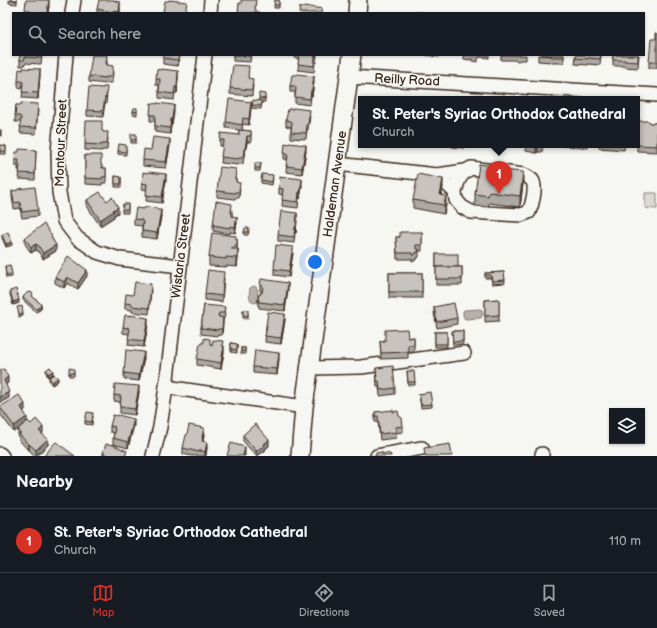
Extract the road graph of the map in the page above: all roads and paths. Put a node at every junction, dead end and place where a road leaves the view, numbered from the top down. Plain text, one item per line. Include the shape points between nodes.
1 (74, 0) edge
2 (211, 0) edge
3 (358, 0) edge
4 (72, 12) edge
5 (210, 12) edge
6 (357, 12) edge
7 (66, 56) edge
8 (205, 56) edge
9 (352, 56) edge
10 (349, 77) junction
11 (657, 95) edge
12 (337, 164) junction
13 (465, 171) junction
14 (437, 175) junction
15 (455, 192) junction
16 (180, 266) junction
17 (464, 353) dead end
18 (310, 368) junction
19 (166, 387) junction
20 (304, 407) junction
21 (422, 448) dead end
22 (153, 456) edge
23 (300, 456) edge
24 (377, 456) edge

1 - 4 street
2 - 5 street
3 - 6 main road
7 - 16 street, Montour Street via 58,153 64,221 77,238 98,252 120,259
8 - 16 street, Wistaria Street
9 - 10 main road, Haldeman Avenue
10 - 11 street, Reilly Road
10 - 12 main road, Haldeman Avenue
12 - 14 street
12 - 18 main road, Haldeman Avenue
13 - 14 street
13 - 15 street via 458,180
13 - 15 street via 471,168 528,177 534,185 530,212 521,215 471,212 456,200
14 - 15 street
16 - 19 street, Wistaria Street
17 - 18 street via 361,367
18 - 20 main road, Haldeman Avenue
19 - 20 street
19 - 22 street, Wistaria Street
20 - 23 main road, Haldeman Avenue
21 - 24 street

